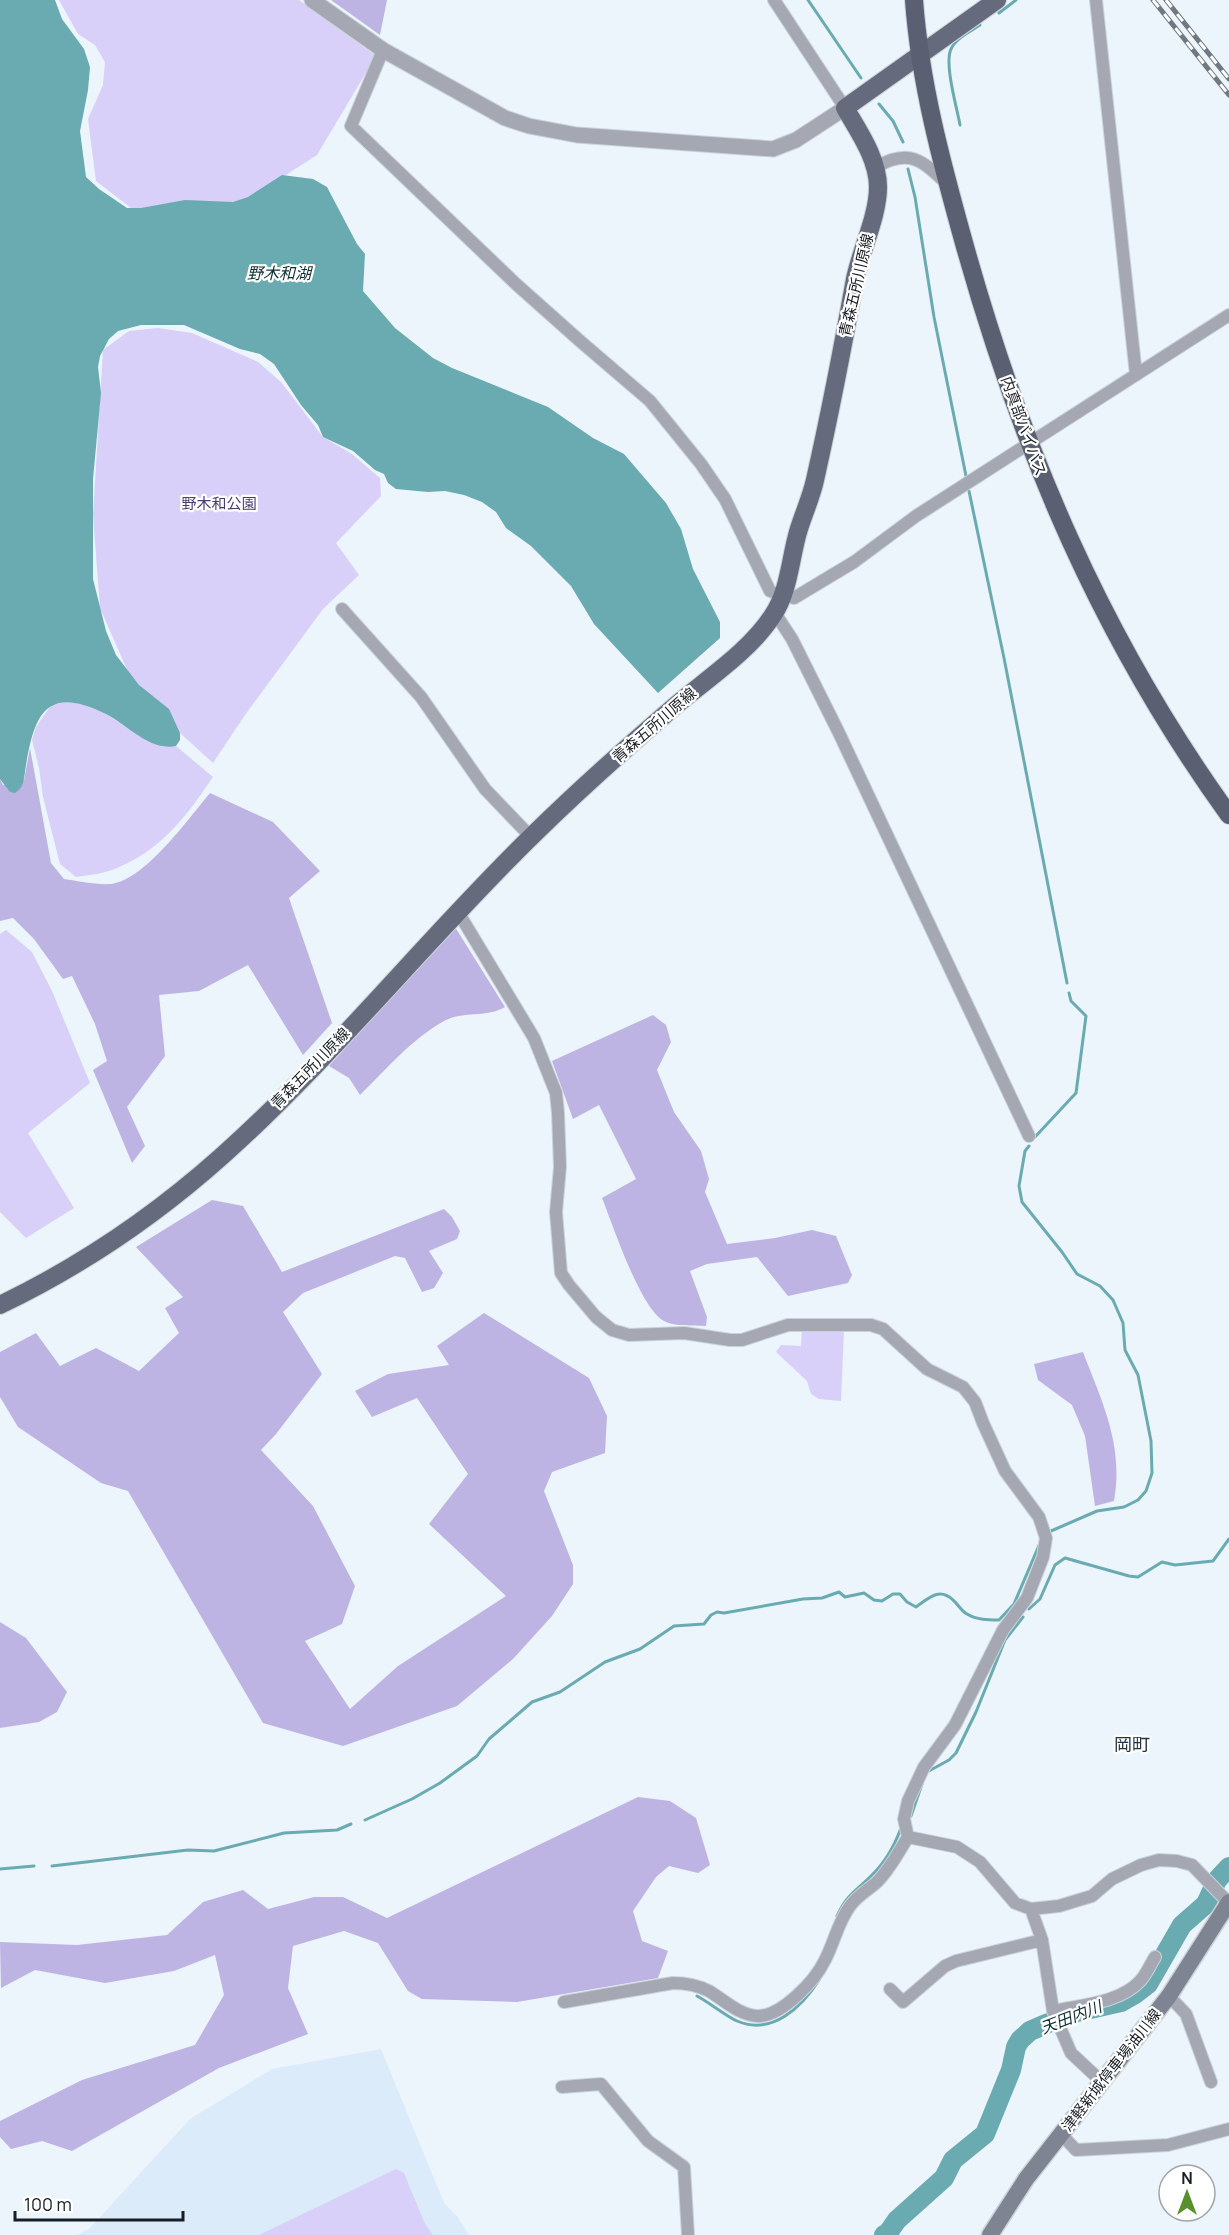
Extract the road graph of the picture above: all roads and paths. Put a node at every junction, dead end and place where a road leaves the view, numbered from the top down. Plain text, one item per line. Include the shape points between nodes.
1 (312, 0) edge
2 (774, 0) edge
3 (914, 0) edge
4 (997, 0) edge
5 (1096, 0) edge
6 (981, 6) edge
7 (383, 50) junction
8 (921, 54) junction
9 (845, 108) junction
10 (876, 167) junction
11 (948, 185) junction
12 (1229, 315) edge
13 (1136, 375) junction
14 (1029, 445) junction
15 (783, 596) junction
16 (342, 609) dead end
17 (775, 613) junction
18 (1229, 814) edge
19 (531, 837) junction
20 (458, 912) junction
21 (1029, 1136) dead end
22 (0, 1305) edge
23 (908, 1837) junction
24 (1228, 1907) edge
25 (1031, 1910) junction
26 (1042, 1940) junction
27 (1155, 1957) dead end
28 (890, 1989) dead end
29 (1169, 1996) junction
30 (564, 2002) dead end
31 (1056, 2018) junction
32 (1101, 2081) junction
33 (1211, 2082) dead end
34 (562, 2087) dead end
35 (1229, 2129) edge
36 (1061, 2134) junction
37 (688, 2235) edge
38 (990, 2235) edge

1 - 7 street
2 - 9 street
3 - 8 highway, 内真部バイパス
4 - 6 main road
5 - 13 street
6 - 8 main road
7 - 9 street via 505,118 577,135 773,149 796,140
7 - 15 street via 351,126 516,284 650,401 725,499 770,591
8 - 9 main road
8 - 11 highway, 内真部バイパス
9 - 10 main road, 青森五所川原線
10 - 11 street via 891,159 911,159 927,165
10 - 15 main road, 青森五所川原線 via 875,207 855,277 815,481
11 - 14 highway, 内真部バイパス via 983,311
12 - 13 street
13 - 14 street
14 - 15 street via 916,516 854,562 794,598
14 - 18 highway, 内真部バイパス via 1077,558 1132,664
15 - 17 main road, 青森五所川原線
16 - 19 street via 421,697 485,789
17 - 19 main road, 青森五所川原線 via 734,657
17 - 21 street via 838,731
19 - 20 main road, 青森五所川原線
20 - 22 main road, 青森五所川原線 via 222,1156 177,1194 94,1252
20 - 23 street via 534,1038 556,1093 560,1167 556,1212 561,1273 596,1317 612,1330 628,1335 684,1334 730,1340 742,1340 788,1325 871,1325 883,1329 927,1369 963,1387 975,1402 1005,1471 1040,1517 1046,1538 1043,1557 1027,1598 1003,1630 956,1725 924,1767 908,1801 904,1819
23 - 25 street via 957,1847 980,1862 1015,1902
23 - 30 street via 894,1862 848,1907 824,1962 799,1993 767,2016 741,2012 689,1983
24 - 25 street via 1192,1865 1159,1860 1112,1880 1092,1896
24 - 29 main road, 津軽新城停車場油川線
25 - 26 street
26 - 28 street via 945,1966 903,2002
26 - 31 street
27 - 31 street via 1142,1980 1129,1992
29 - 32 main road, 津軽新城停車場油川線
29 - 33 street via 1186,2014
31 - 32 street via 1071,2053
32 - 36 main road, 津軽新城停車場油川線
34 - 37 street via 601,2084 648,2141 684,2167
35 - 36 street via 1168,2145 1076,2150
36 - 38 main road, 津軽新城停車場油川線 via 1026,2178

